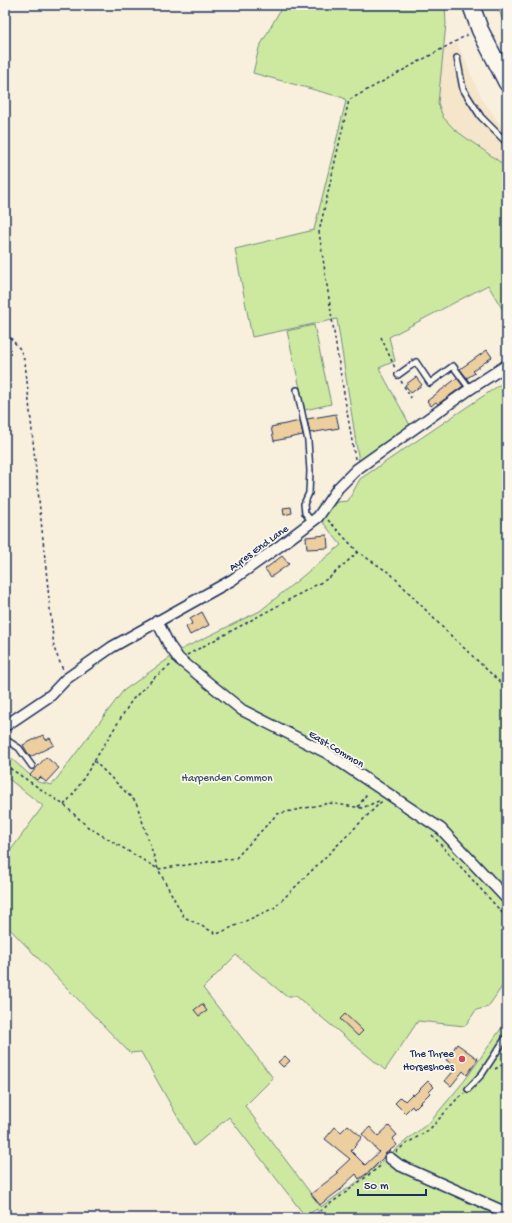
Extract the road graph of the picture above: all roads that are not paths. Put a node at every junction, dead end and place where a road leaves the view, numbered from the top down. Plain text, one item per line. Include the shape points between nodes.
1 (471, 5) edge
2 (457, 58) dead end
3 (507, 83) edge
4 (507, 143) edge
5 (507, 365) edge
6 (398, 375) dead end
7 (470, 389) junction
8 (297, 390) dead end
9 (312, 522) junction
10 (157, 621) junction
11 (5, 726) edge
12 (5, 739) edge
13 (32, 766) dead end
14 (507, 899) edge
15 (507, 1036) edge
16 (468, 1089) dead end
17 (390, 1158) dead end
18 (507, 1213) edge

1 - 3 main road via 480,30
2 - 4 lane via 463,89 481,117
5 - 7 street, Ayres End Lane
6 - 7 lane via 416,362 430,383 453,366
7 - 9 street, Ayres End Lane via 357,469 338,488
8 - 9 lane via 308,441 310,471 309,493 304,504 305,513
9 - 10 street, Ayres End Lane via 232,580
10 - 11 street, Ayres End Lane via 112,647 66,679 51,695
10 - 14 street, East Common via 179,659 242,710 327,753 440,829
12 - 13 lane via 19,748
15 - 16 lane via 482,1074
17 - 18 street via 399,1165

